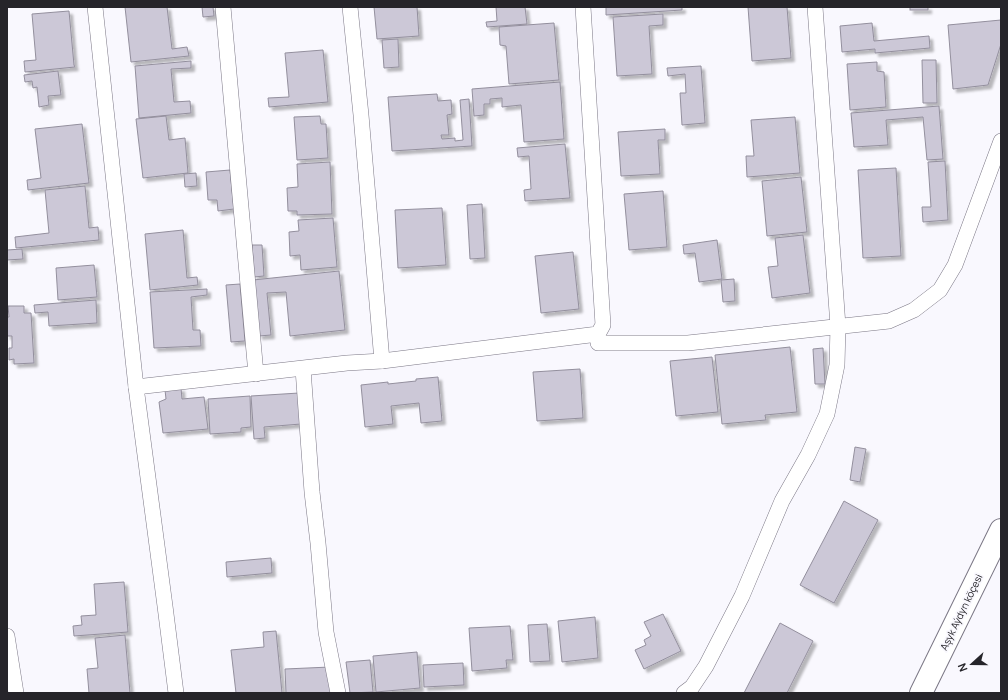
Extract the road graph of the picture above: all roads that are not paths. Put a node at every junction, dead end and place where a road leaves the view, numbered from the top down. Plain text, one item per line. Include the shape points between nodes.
1 (95, 7) edge
2 (224, 7) edge
3 (350, 7) edge
4 (583, 7) edge
5 (815, 7) edge
6 (1001, 141) edge
7 (838, 326) junction
8 (598, 334) junction
9 (382, 361) junction
10 (303, 369) junction
11 (256, 374) junction
12 (136, 388) junction
13 (1001, 530) edge
14 (7, 636) edge
15 (16, 693) edge
16 (176, 693) edge
17 (338, 693) edge
18 (684, 693) edge
19 (921, 693) edge

1 - 12 street
2 - 11 street
3 - 9 street
4 - 8 street via 603,325
5 - 7 street
6 - 7 street via 954,265 940,290 914,310 889,321
7 - 8 street via 688,343 598,343
7 - 18 street via 837,365 827,414 782,501 742,596 706,666 692,687
8 - 9 street
9 - 10 street
10 - 11 street
10 - 17 street via 326,632
11 - 12 street
12 - 16 street
13 - 19 main road, Aşyk Aýdyn köçesi
14 - 15 street

